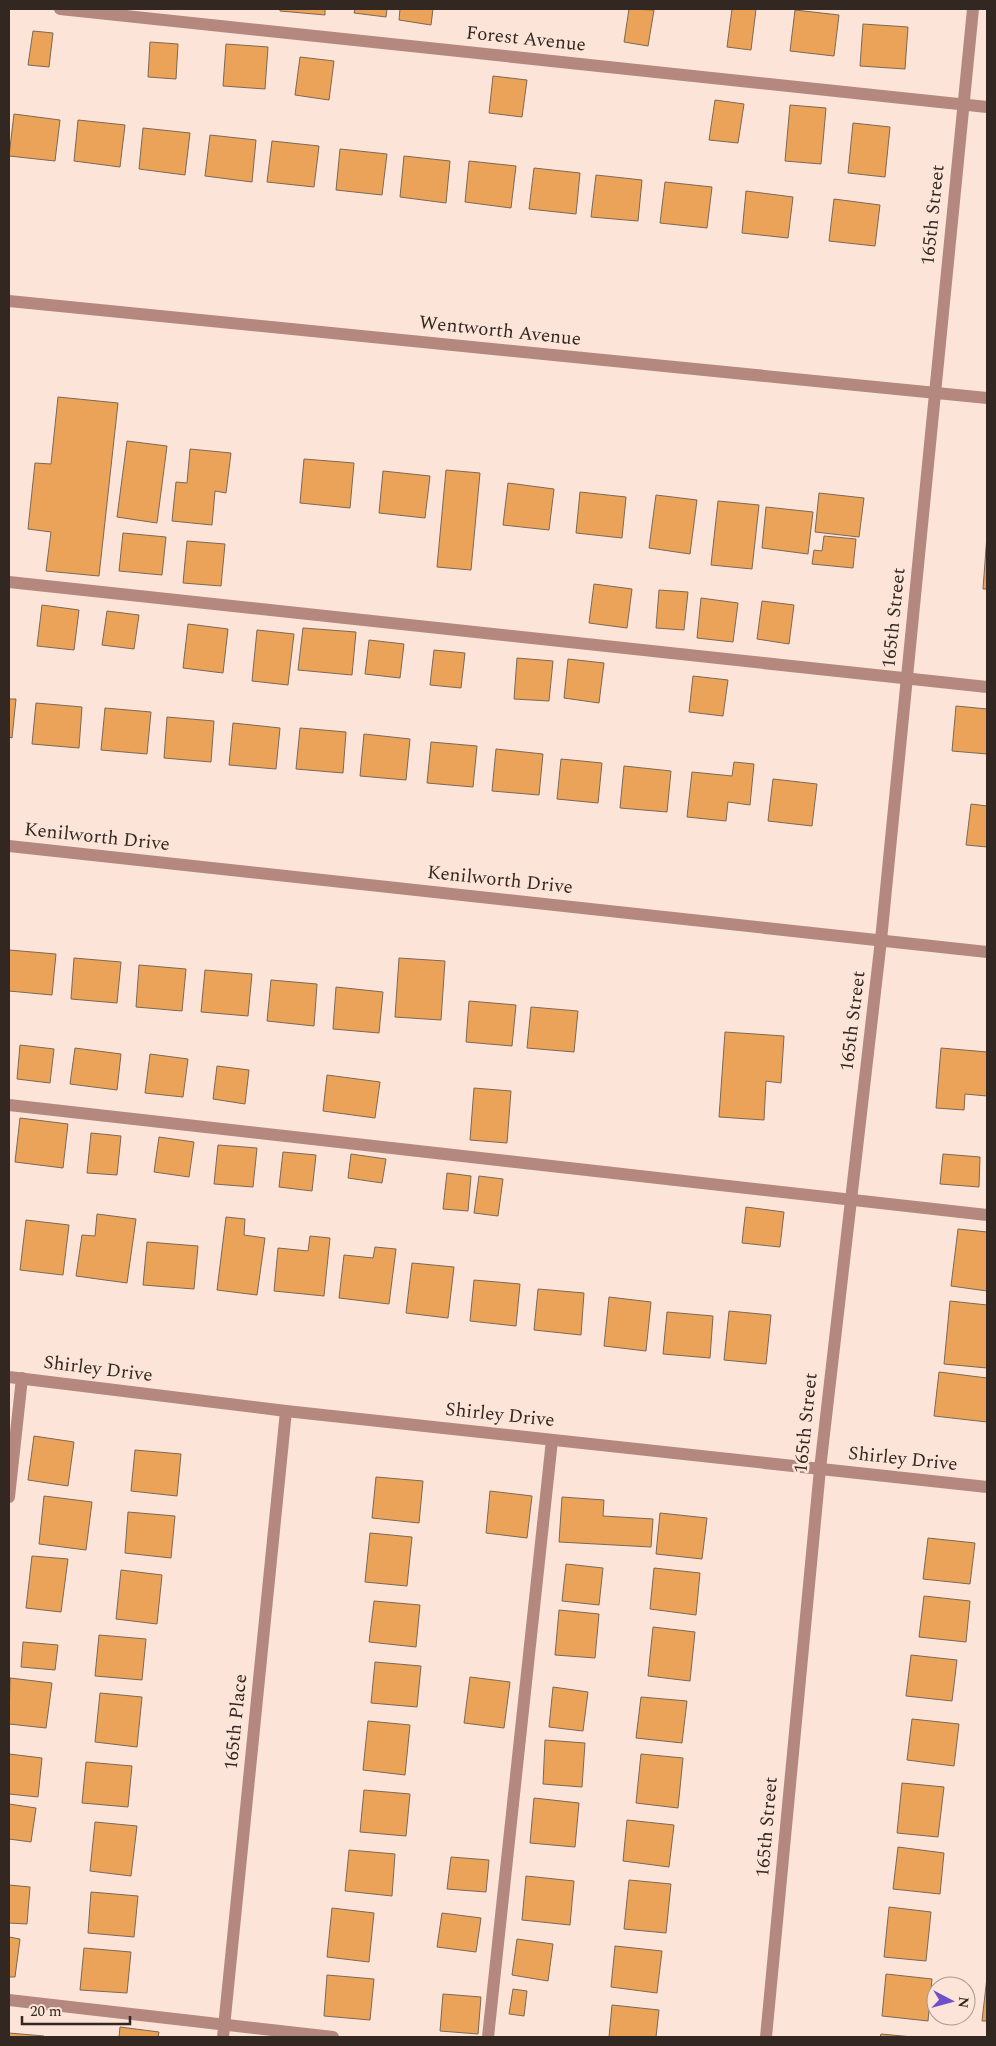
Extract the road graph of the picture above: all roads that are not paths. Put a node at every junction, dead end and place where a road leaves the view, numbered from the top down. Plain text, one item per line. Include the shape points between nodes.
1 (60, 9) edge
2 (973, 9) edge
3 (963, 105) junction
4 (987, 107) edge
5 (9, 300) edge
6 (935, 393) junction
7 (987, 398) edge
8 (9, 582) edge
9 (906, 679) junction
10 (987, 687) edge
11 (9, 846) edge
12 (881, 940) junction
13 (987, 952) edge
14 (9, 1105) edge
15 (851, 1200) junction
16 (987, 1214) edge
17 (15, 1378) edge
18 (286, 1411) junction
19 (552, 1440) junction
20 (820, 1469) junction
21 (987, 1487) edge
22 (9, 1497) edge
23 (9, 2000) edge
24 (224, 2031) edge
25 (334, 2037) edge
26 (488, 2037) edge
27 (766, 2037) edge

1 - 3 street, Forest Avenue
2 - 3 street, 165th Street
3 - 4 street, Forest Avenue
3 - 6 street, 165th Street
5 - 6 street, Wentworth Avenue
6 - 7 street, Wentworth Avenue
6 - 9 street, 165th Street
8 - 9 street
9 - 10 street
9 - 12 street, 165th Street
11 - 12 street, Kenilworth Drive
12 - 13 street, Kenilworth Drive
12 - 15 street, 165th Street
14 - 15 street
15 - 16 street
15 - 20 street, 165th Street
17 - 18 street, Shirley Drive
17 - 22 street
18 - 19 street, Shirley Drive
18 - 24 street, 165th Place
19 - 20 street, Shirley Drive
19 - 26 street
20 - 21 street, Shirley Drive
20 - 27 street, 165th Street
23 - 24 street
24 - 25 street

